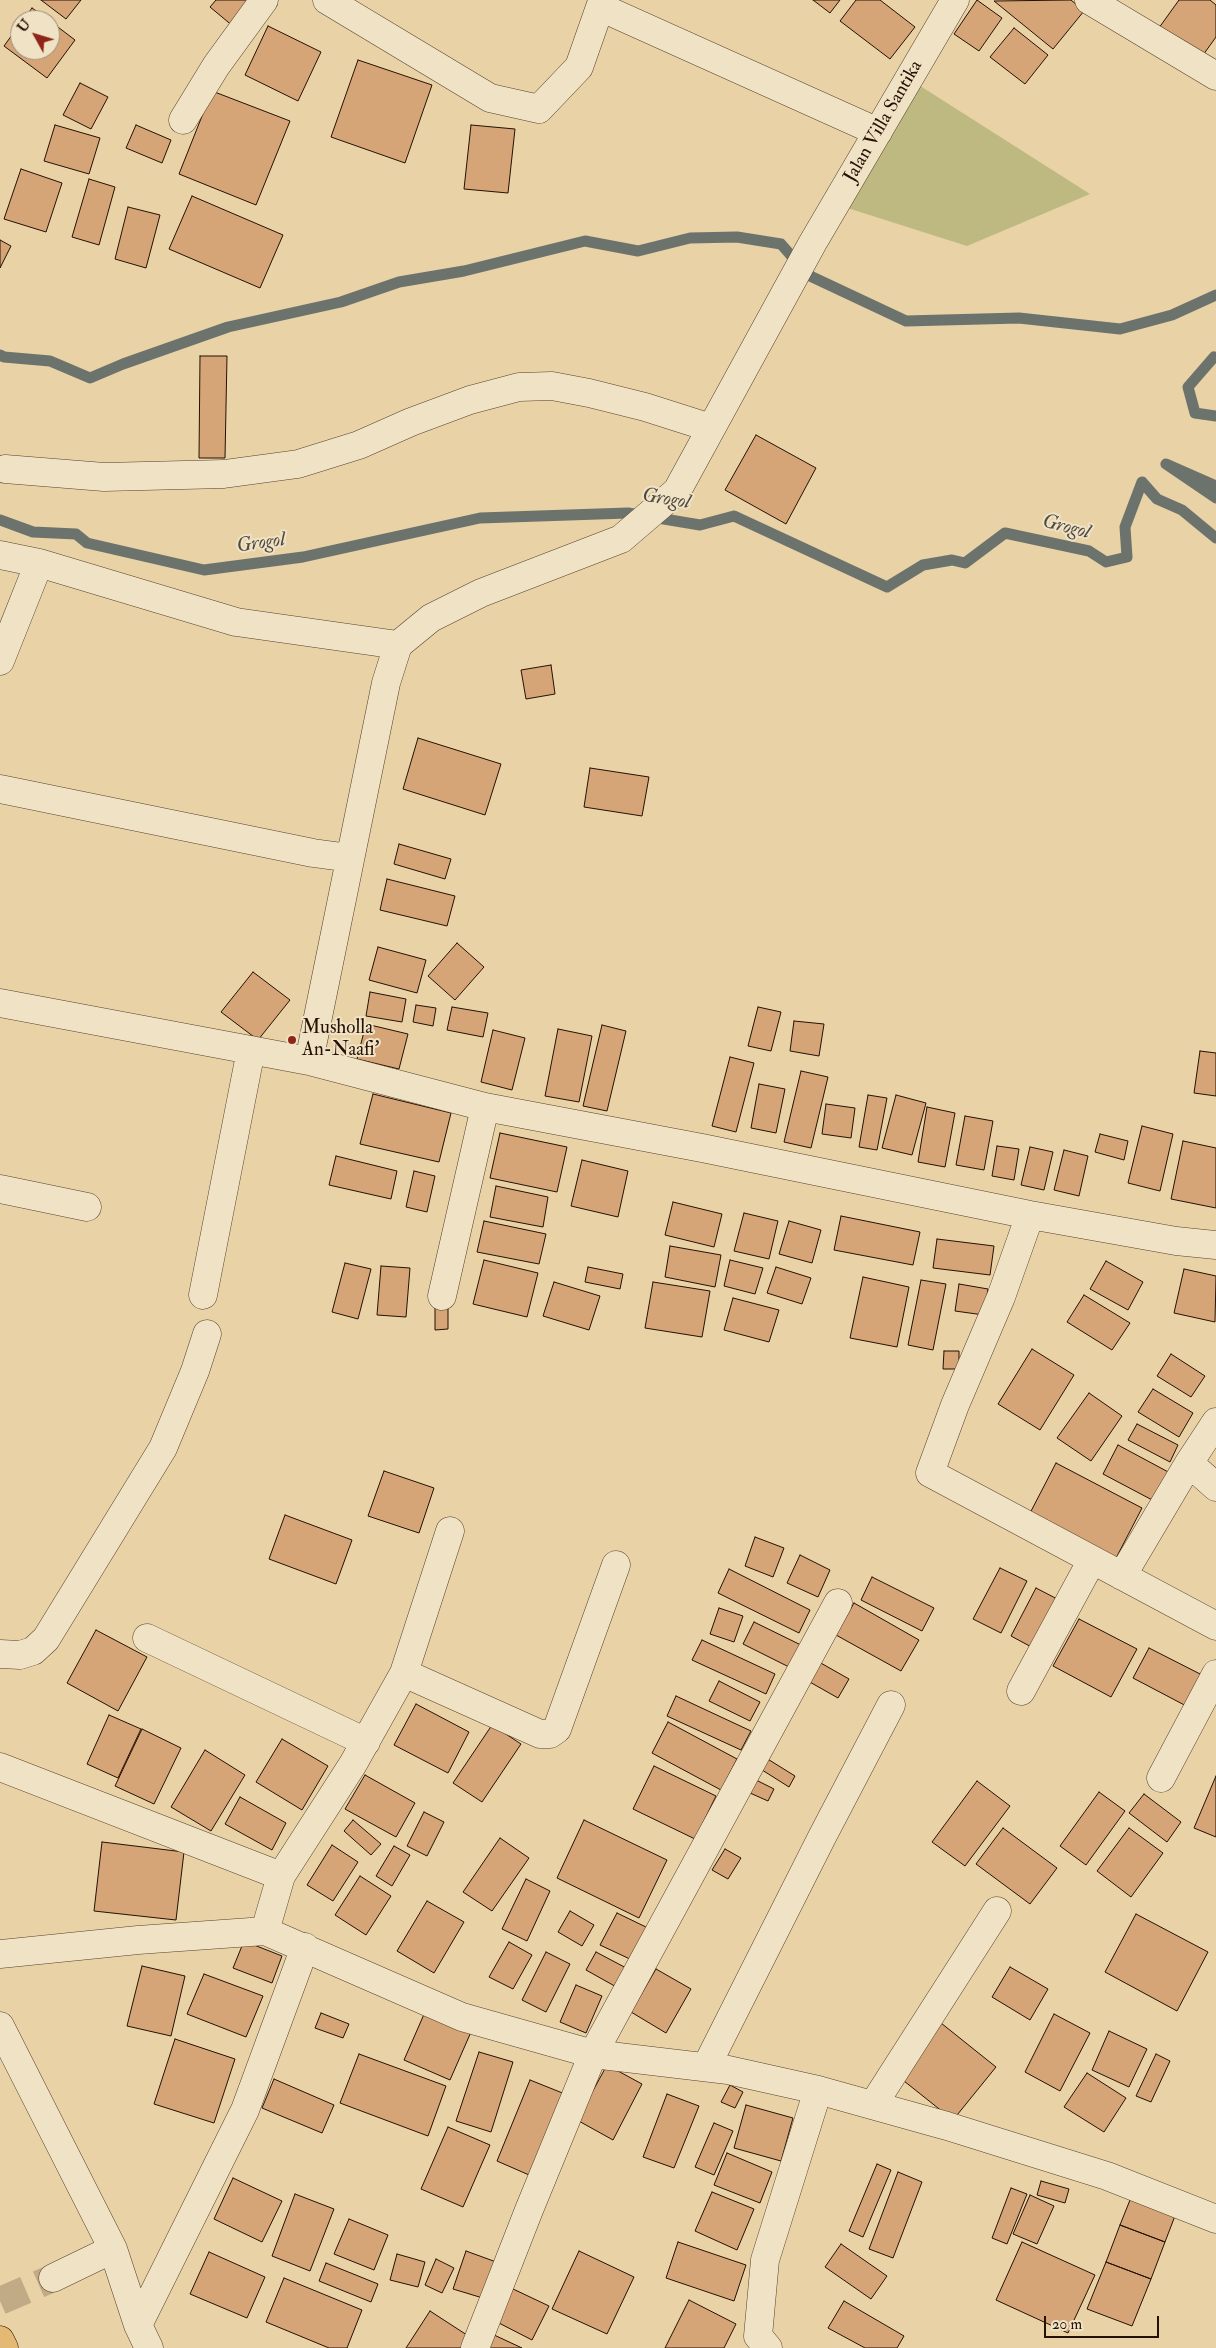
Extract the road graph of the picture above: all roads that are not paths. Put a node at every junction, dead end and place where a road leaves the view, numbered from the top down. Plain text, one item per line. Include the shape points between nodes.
1 (264, 0) edge
2 (327, 0) edge
3 (955, 0) edge
4 (1089, 0) edge
5 (601, 4) edge
6 (1216, 76) edge
7 (183, 120) dead end
8 (878, 132) junction
9 (711, 428) junction
10 (5, 469) dead end
11 (0, 556) edge
12 (40, 563) junction
13 (398, 646) junction
14 (0, 661) edge
15 (0, 789) edge
16 (350, 858) junction
17 (0, 1003) edge
18 (251, 1050) junction
19 (309, 1061) junction
20 (485, 1107) junction
21 (0, 1189) edge
22 (87, 1207) dead end
23 (1030, 1215) junction
24 (1216, 1245) edge
25 (204, 1295) dead end
26 (442, 1296) dead end
27 (207, 1334) dead end
28 (1216, 1422) edge
29 (1189, 1463) junction
30 (1216, 1487) edge
31 (450, 1531) dead end
32 (1092, 1560) junction
33 (616, 1565) dead end
34 (1122, 1576) junction
35 (838, 1603) dead end
36 (1216, 1626) edge
37 (147, 1638) dead end
38 (0, 1654) edge
39 (404, 1673) junction
40 (1216, 1674) edge
41 (1021, 1691) dead end
42 (891, 1705) dead end
43 (366, 1742) junction
44 (0, 1767) edge
45 (1160, 1778) dead end
46 (281, 1876) junction
47 (997, 1911) dead end
48 (265, 1931) junction
49 (305, 1947) junction
50 (0, 1954) edge
51 (0, 2026) edge
52 (593, 2054) junction
53 (706, 2067) junction
54 (818, 2090) junction
55 (873, 2105) junction
56 (1216, 2219) edge
57 (113, 2249) junction
58 (53, 2278) tunnel mouth
59 (143, 2336) edge
60 (0, 2340) edge
61 (760, 2344) edge
62 (4, 2348) edge
63 (476, 2348) edge

1 - 7 street via 216,66
2 - 5 street via 490,98 539,109 579,67
3 - 8 street, Jalan Villa Santika
4 - 6 street
5 - 8 street
8 - 9 street, Jalan Villa Santika
9 - 10 street via 645,407 552,386 519,387 470,400 359,445 298,464 224,474 113,477
9 - 13 street, Jalan Villa Santika via 676,491 620,539 481,593 431,618
11 - 12 street
12 - 13 street via 236,622
12 - 14 street
13 - 16 street via 386,683
15 - 16 street
16 - 19 street
17 - 18 street
18 - 19 street
18 - 25 street
19 - 20 street
20 - 23 street
20 - 26 street
21 - 22 street
23 - 24 street
23 - 32 street via 1001,1297 930,1473
27 - 38 street via 163,1448 46,1639 33,1651 20,1656
28 - 29 street
29 - 30 street
29 - 34 street
31 - 39 street
32 - 34 street
32 - 41 street
33 - 39 street via 557,1729 550,1734 540,1734
34 - 36 street
35 - 52 street
37 - 43 street
39 - 43 street
40 - 45 street
42 - 53 street
43 - 46 street
44 - 46 street
46 - 48 street
47 - 55 street
48 - 49 street
48 - 50 street
49 - 52 street via 462,2017
49 - 59 street via 245,2110
51 - 57 street
52 - 53 street
52 - 63 street
53 - 54 street
54 - 55 street
54 - 61 street via 765,2260
55 - 56 street via 1107,2176
57 - 58 street
57 - 59 street
60 - 62 highway

